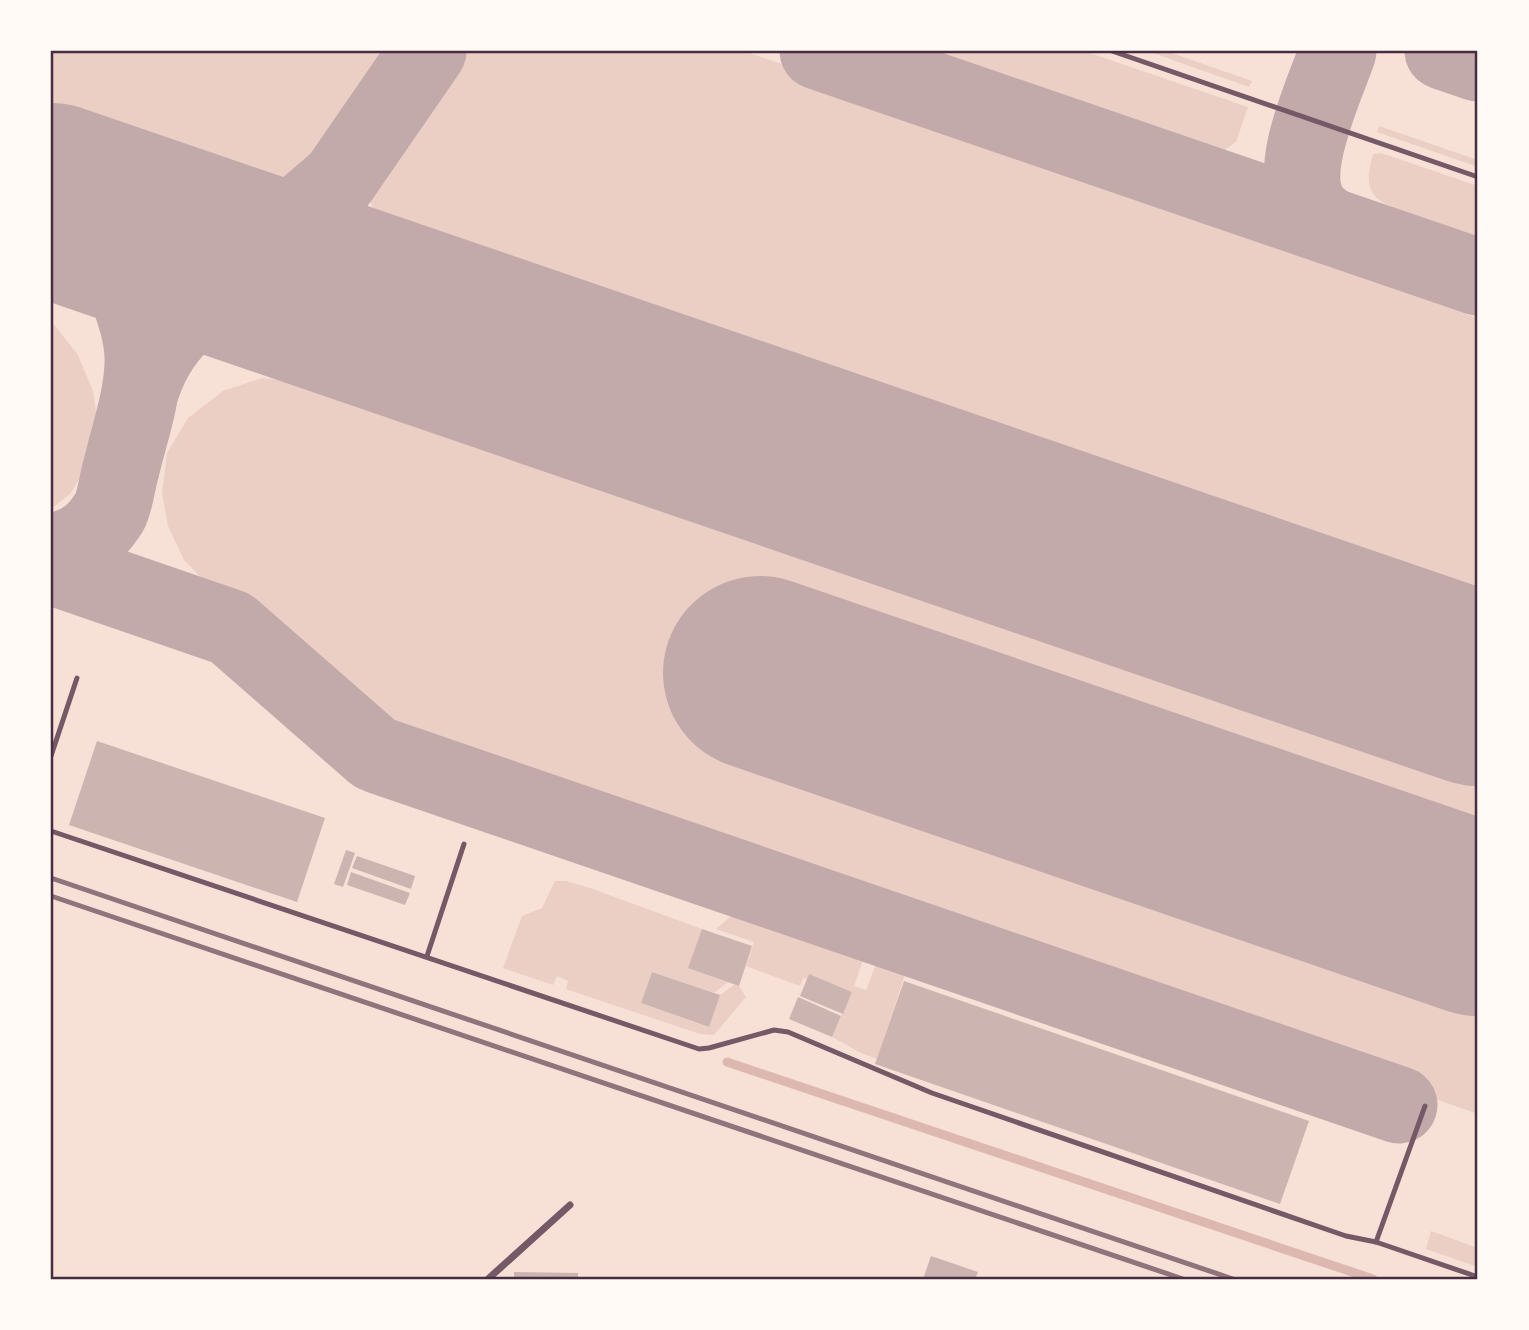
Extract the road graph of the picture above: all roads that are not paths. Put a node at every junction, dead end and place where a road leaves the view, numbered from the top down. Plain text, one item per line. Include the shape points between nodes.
1 (1112, 51) edge
2 (1478, 177) edge
3 (77, 678) dead end
4 (51, 756) edge
5 (51, 831) edge
6 (464, 844) dead end
7 (427, 956) junction
8 (1426, 1106) dead end
9 (570, 1205) dead end
10 (1376, 1242) junction
11 (1478, 1277) edge
12 (488, 1279) edge

1 - 2 lane
3 - 4 lane
5 - 7 lane
6 - 7 lane
7 - 10 lane via 699,1049 774,1030 788,1032 932,1093 1346,1236
8 - 10 lane
9 - 12 street
10 - 11 lane

